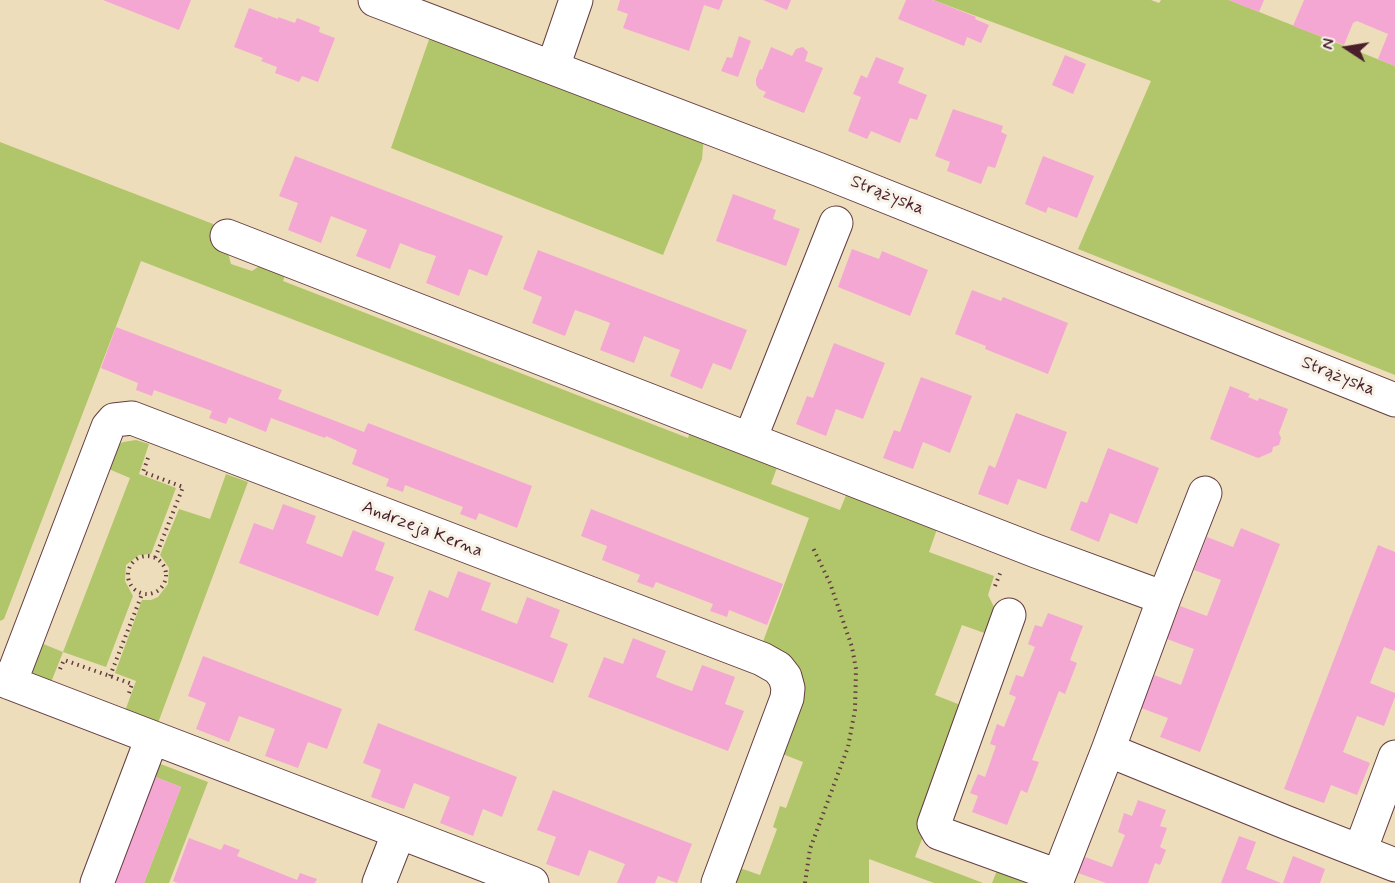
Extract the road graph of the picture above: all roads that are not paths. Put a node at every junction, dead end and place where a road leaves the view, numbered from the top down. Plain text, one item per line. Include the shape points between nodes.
1 (375, 0) edge
2 (576, 0) edge
3 (553, 68) junction
4 (836, 223) dead end
5 (227, 236) dead end
6 (1395, 400) edge
7 (750, 439) junction
8 (1205, 493) dead end
9 (1164, 598) junction
10 (1009, 615) dead end
11 (5, 681) edge
12 (152, 738) junction
13 (1108, 750) junction
14 (1395, 757) edge
15 (399, 832) junction
16 (1360, 851) junction
17 (1395, 865) edge
18 (1057, 879) edge
19 (97, 883) edge
20 (380, 883) edge
21 (532, 883) edge
22 (718, 883) edge

1 - 3 street, Strążyska
2 - 3 street
3 - 6 street, Strążyska via 820,170
4 - 7 street
5 - 7 street
7 - 9 street
8 - 9 street
9 - 13 street
10 - 18 street via 934,824 939,833
11 - 12 street, Andrzeja Kerna
11 - 22 street, Andrzeja Kerna via 108,428 114,420 132,418 778,668 785,677 787,698
12 - 15 street, Andrzeja Kerna
12 - 19 street
13 - 16 street
13 - 18 street
14 - 16 street
15 - 20 street
15 - 21 street, Andrzeja Kerna
16 - 17 street

